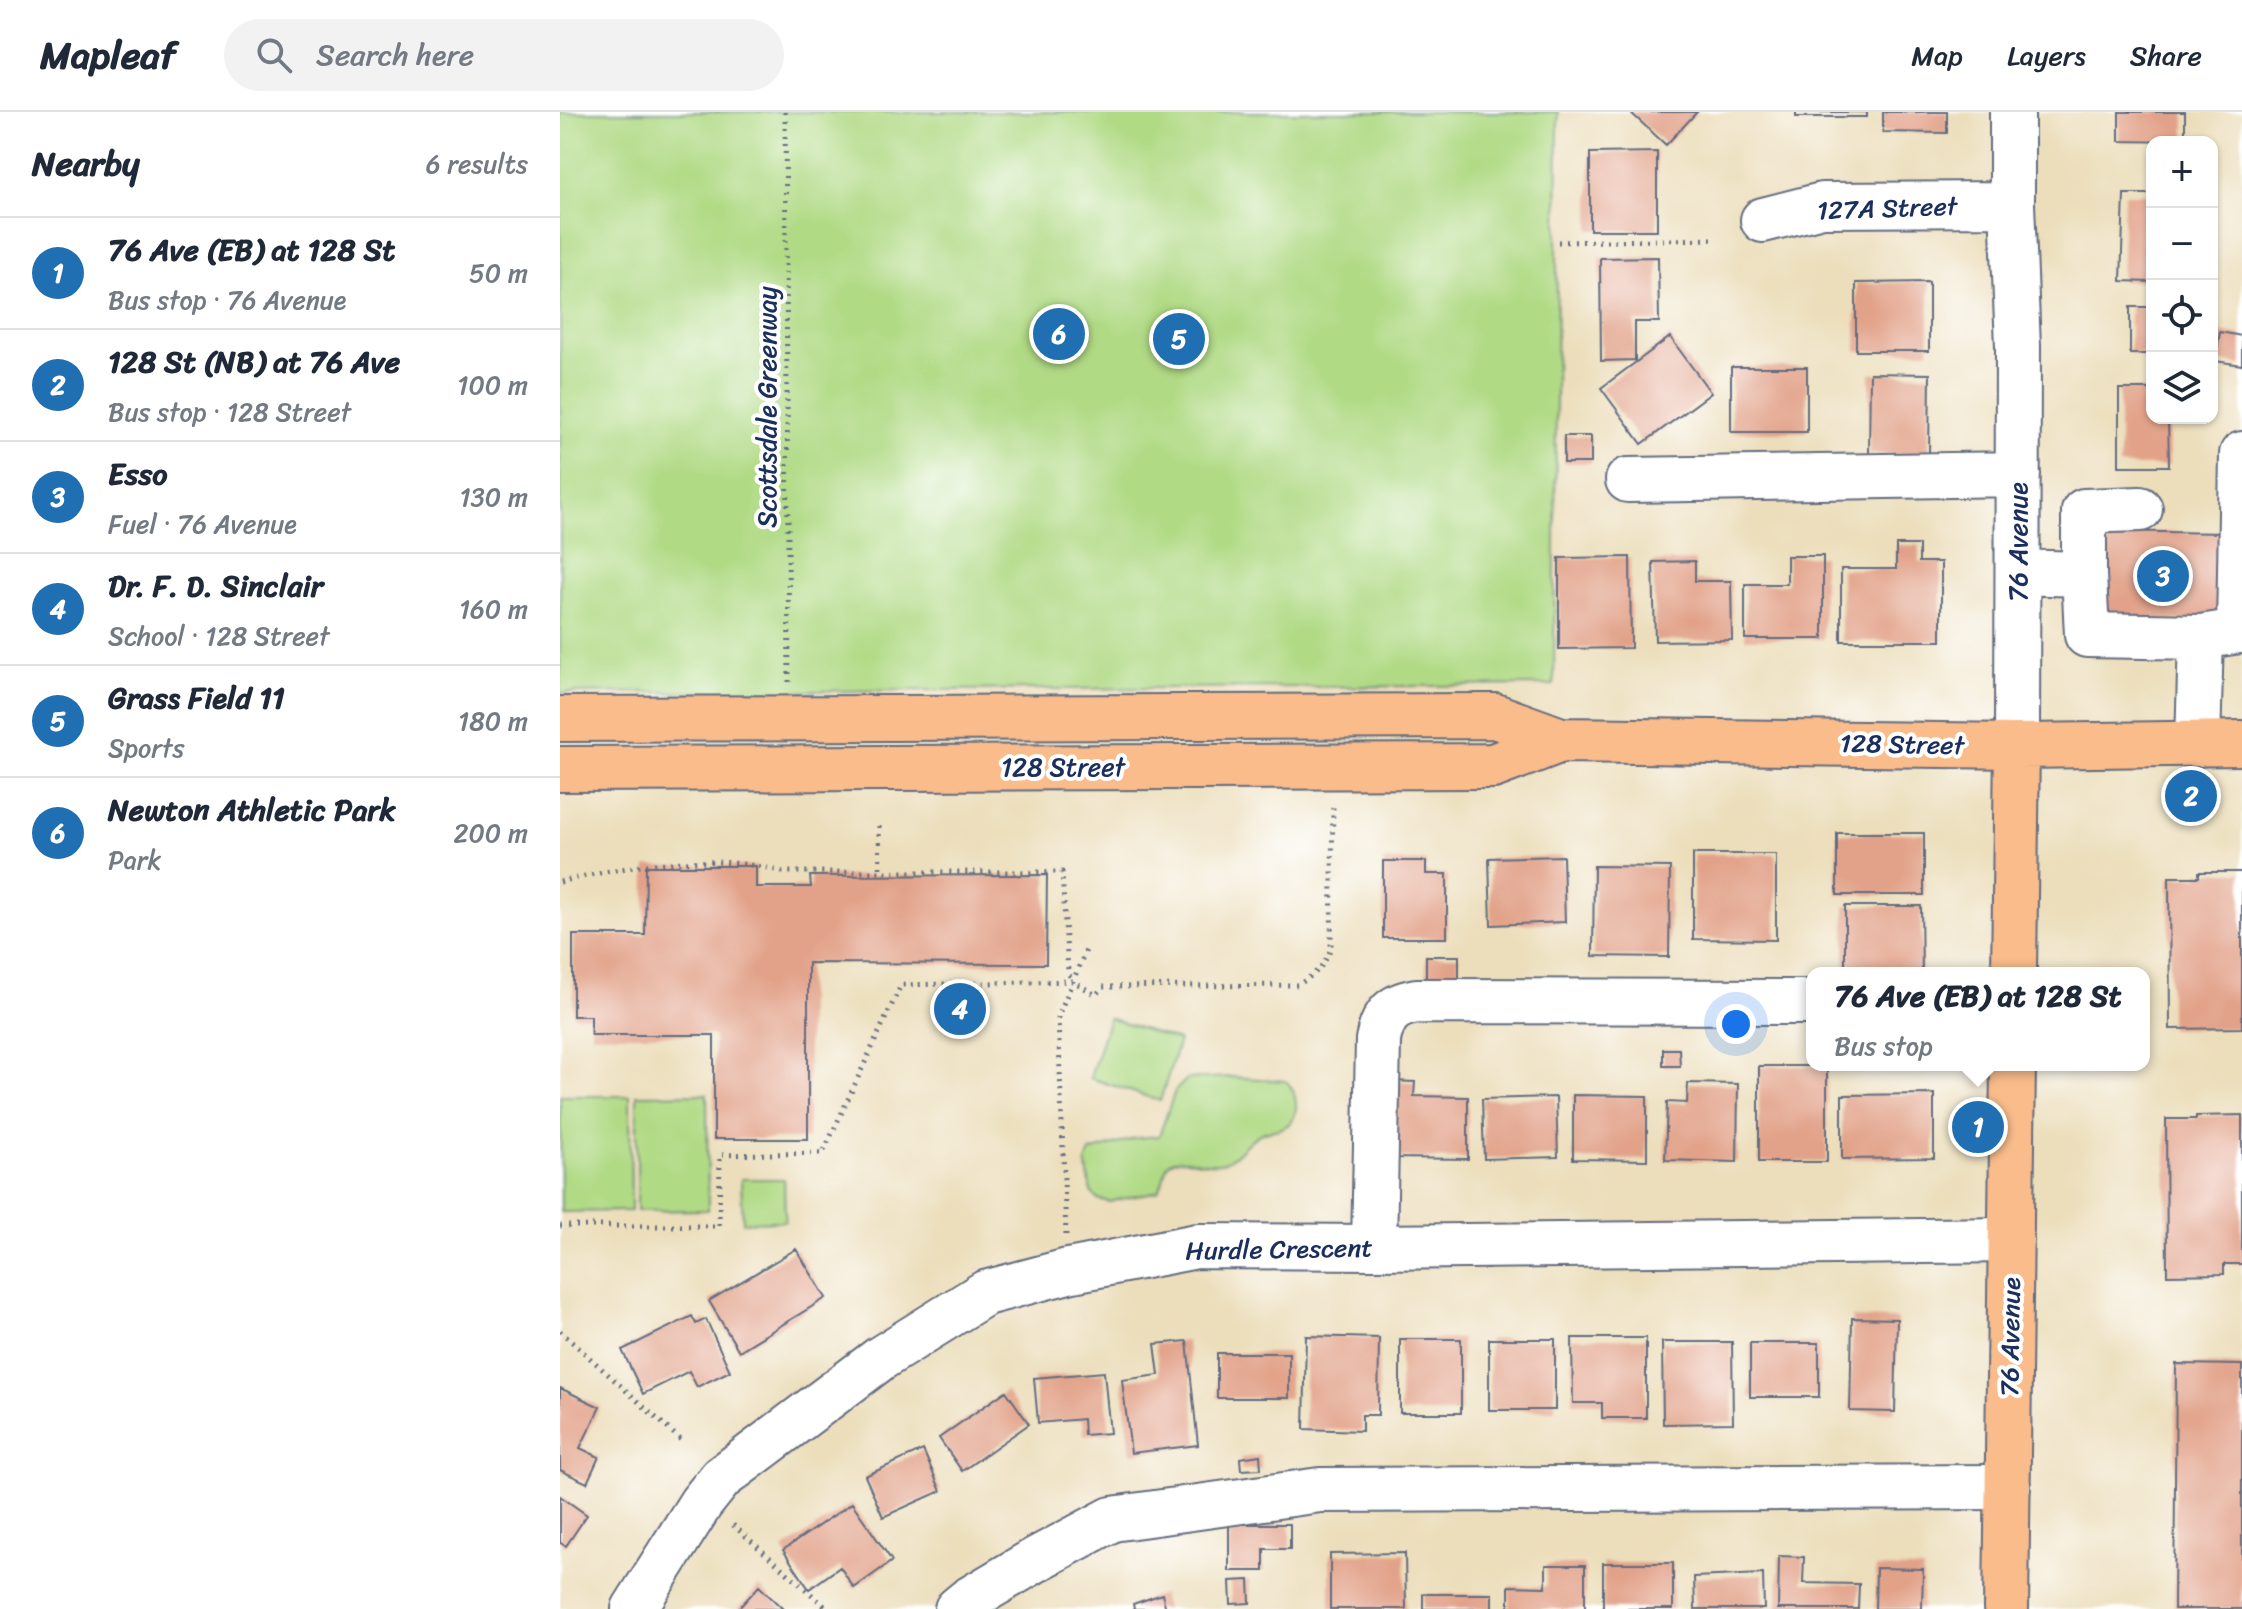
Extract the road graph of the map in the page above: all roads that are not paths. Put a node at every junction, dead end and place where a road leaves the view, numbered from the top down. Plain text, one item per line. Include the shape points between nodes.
1 (2012, 112) edge
2 (2012, 204) junction
3 (1763, 220) dead end
4 (2242, 454) edge
5 (2018, 474) junction
6 (1628, 480) dead end
7 (2140, 509) dead end
8 (2018, 572) junction
9 (2084, 574) junction
10 (2229, 630) edge
11 (560, 719) edge
12 (1561, 740) junction
13 (2242, 743) edge
14 (2198, 744) junction
15 (2017, 746) junction
16 (560, 769) edge
17 (2014, 967) edge
18 (1806, 1002) edge
19 (2013, 1071) edge
20 (2011, 1240) junction
21 (1374, 1247) junction
22 (2008, 1487) junction
23 (634, 1609) edge
24 (957, 1609) edge
25 (2006, 1609) edge

1 - 2 street, 76 Avenue
2 - 3 street, 127A Street via 1822,205
2 - 5 street, 76 Avenue
4 - 10 street
5 - 6 street
5 - 8 street, 76 Avenue
7 - 9 street via 2084,511
8 - 9 street
8 - 15 street, 76 Avenue
9 - 10 street via 2087,635
10 - 14 street
11 - 12 main road, 128 Street via 1495,716
12 - 15 main road, 128 Street
12 - 16 main road, 128 Street via 1493,766
13 - 14 main road, 128 Street
14 - 15 main road, 128 Street
15 - 17 main road, 76 Avenue
18 - 21 street via 1402,1003 1381,1022 1378,1040
19 - 20 main road, 76 Avenue
20 - 21 street, Hurdle Crescent
20 - 22 main road, 76 Avenue
21 - 23 street, Hurdle Crescent via 1197,1246 985,1293 881,1358 721,1478
22 - 24 street via 1320,1490 1112,1519
22 - 25 main road, 76 Avenue

